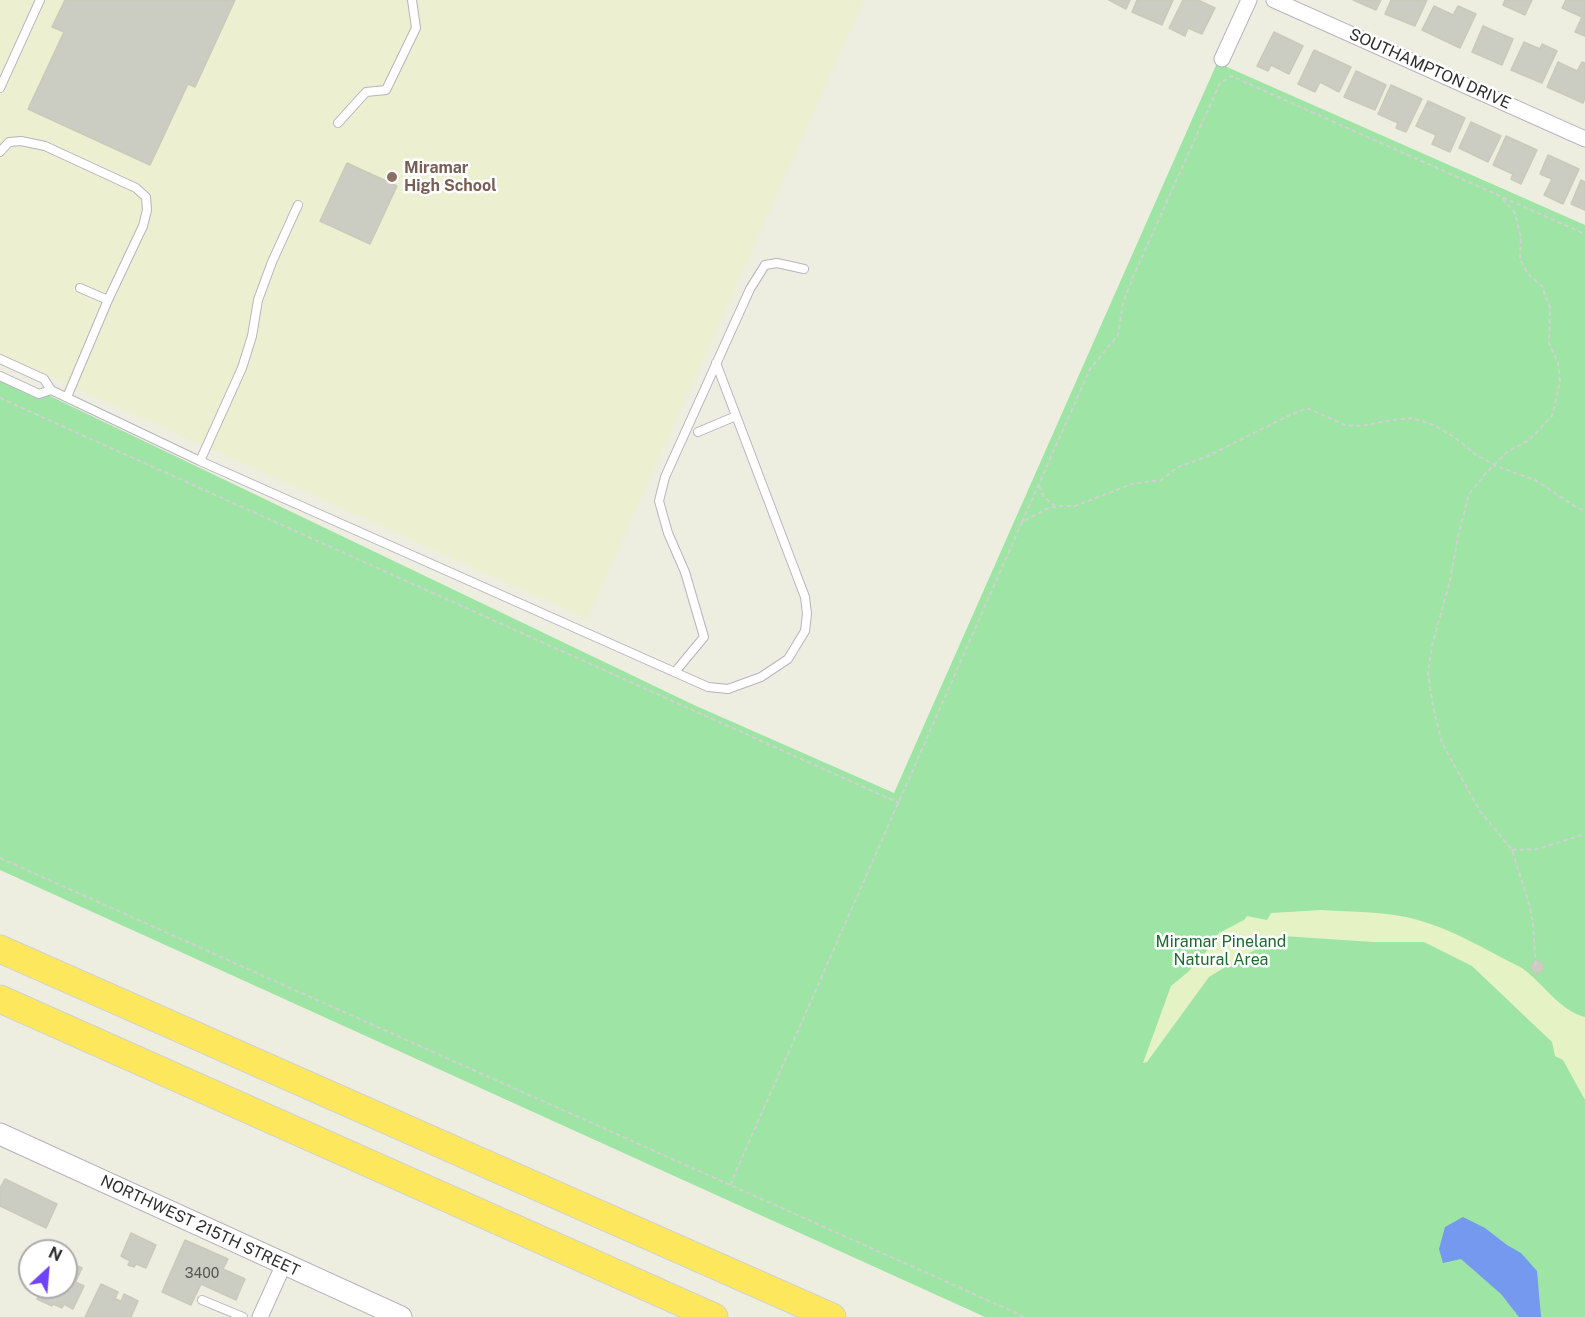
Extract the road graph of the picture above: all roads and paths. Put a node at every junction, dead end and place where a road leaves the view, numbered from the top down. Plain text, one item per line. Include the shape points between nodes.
1 (39, 0) edge
2 (412, 0) edge
3 (1249, 0) edge
4 (1274, 0) edge
5 (1222, 59) dead end
6 (0, 88) edge
7 (338, 123) dead end
8 (1585, 139) edge
9 (0, 152) edge
10 (1502, 196) junction
11 (298, 206) dead end
12 (1585, 234) edge
13 (804, 268) dead end
14 (80, 288) dead end
15 (108, 300) junction
16 (0, 359) edge
17 (716, 363) junction
18 (0, 376) edge
19 (51, 390) junction
20 (67, 397) junction
21 (0, 398) edge
22 (736, 416) junction
23 (698, 432) dead end
24 (200, 461) junction
25 (1494, 465) junction
26 (1039, 486) junction
27 (1056, 507) junction
28 (1585, 511) edge
29 (1022, 522) junction
30 (675, 672) junction
31 (899, 803) junction
32 (1585, 834) edge
33 (1512, 850) junction
34 (0, 858) edge
35 (0, 949) edge
36 (1536, 967) dead end
37 (0, 999) edge
38 (0, 1134) edge
39 (730, 1185) junction
40 (284, 1264) junction
41 (202, 1299) dead end
42 (243, 1317) edge
43 (260, 1317) edge
44 (401, 1317) edge
45 (714, 1317) edge
46 (832, 1317) edge
47 (1025, 1317) edge

1 - 6 lane
2 - 7 lane via 416,27 386,90 366,92
3 - 5 street
4 - 8 street, SOUTHAMPTON DRIVE
9 - 15 lane via 9,142 45,146 136,189 146,198 143,226
10 - 12 path
10 - 25 path via 1515,213 1521,238 1520,260 1527,273 1542,286 1550,308 1549,343 1558,363 1560,382 1552,416 1529,440 1507,452
10 - 26 path via 1231,76 1220,83 1133,277 1123,303 1118,334 1090,369
11 - 24 lane via 258,300 242,368
13 - 17 lane via 777,263 765,266 750,289
14 - 15 lane
15 - 20 lane
16 - 19 lane via 44,379
17 - 22 lane
17 - 30 lane via 665,477 659,501 704,637
18 - 19 lane via 39,394
19 - 20 lane
20 - 24 lane
21 - 31 path
22 - 23 lane
22 - 30 lane via 805,597 805,631 788,659 761,677 728,689 708,687
24 - 30 lane
25 - 27 path via 1434,425 1412,418 1345,425 1306,408 1178,467 1161,480 1132,484 1075,506
25 - 28 path via 1535,480
25 - 33 path via 1470,494 1428,673 1442,743 1480,811
26 - 27 path via 1044,497
26 - 29 path
27 - 29 path
29 - 31 path
31 - 39 path
32 - 33 path via 1538,849
33 - 36 path via 1530,907
34 - 39 path
35 - 46 highway
37 - 45 highway
38 - 40 street, NORTHWEST 215TH STREET
39 - 47 path
40 - 43 street
40 - 44 street, NORTHWEST 215TH STREET
41 - 42 lane

